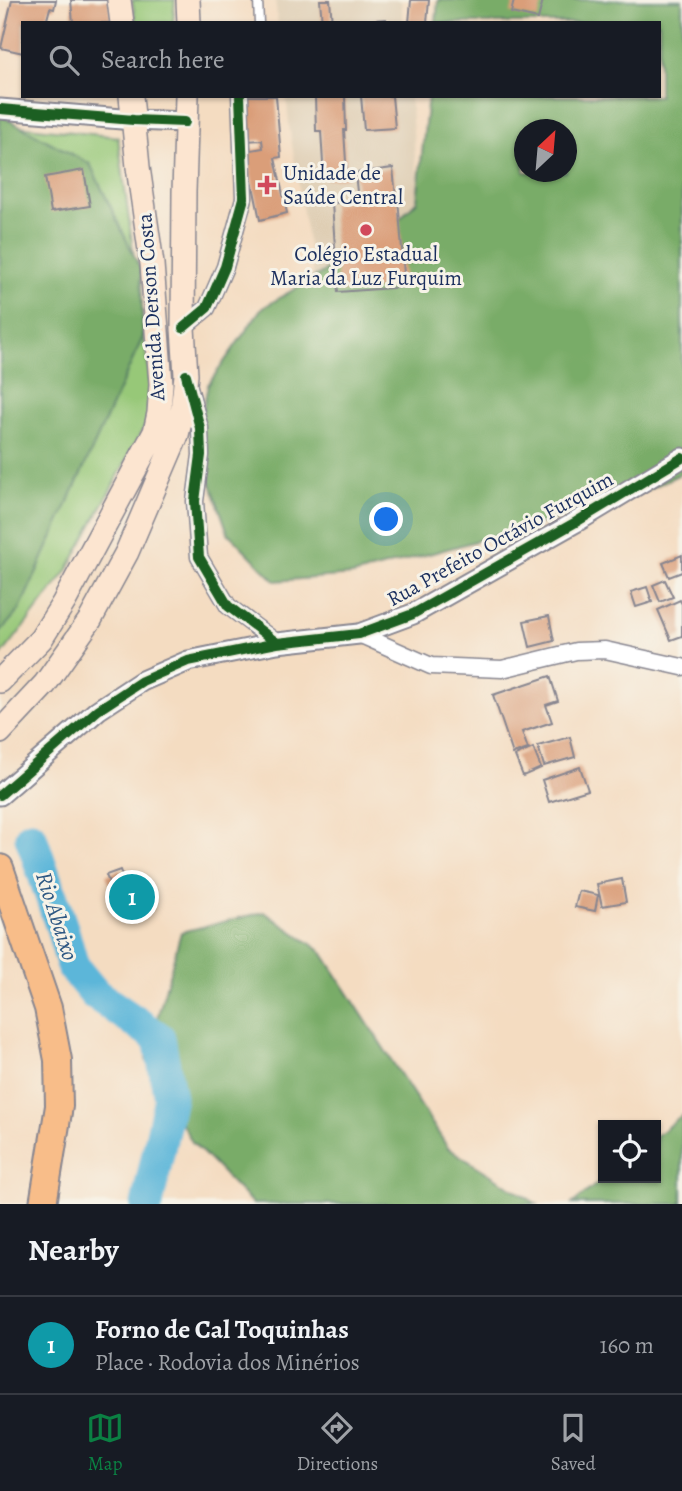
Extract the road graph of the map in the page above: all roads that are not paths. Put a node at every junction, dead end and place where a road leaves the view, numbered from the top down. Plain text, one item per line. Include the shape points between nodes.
1 (119, 0) edge
2 (188, 0) edge
3 (258, 0) edge
4 (122, 21) edge
5 (189, 21) edge
6 (259, 21) edge
7 (131, 98) edge
8 (187, 98) edge
9 (240, 98) edge
10 (0, 109) edge
11 (134, 120) junction
12 (185, 122) junction
13 (183, 328) junction
14 (186, 375) junction
15 (682, 458) edge
16 (359, 634) junction
17 (277, 643) junction
18 (682, 667) edge
19 (0, 681) edge
20 (0, 732) edge
21 (0, 794) edge
22 (0, 868) edge
23 (43, 1204) edge

1 - 4 main road
2 - 5 main road
3 - 6 lane
7 - 11 main road, Avenida Derson Costa
8 - 12 main road, Avenida Derson Costa
9 - 13 street via 244,198 225,267 207,308
10 - 11 street
11 - 12 street
11 - 19 main road, Avenida Derson Costa via 161,384 155,432 41,639
12 - 13 main road, Avenida Derson Costa
13 - 14 main road, Avenida Derson Costa
14 - 17 street via 201,428 195,501 199,557 228,606
14 - 20 main road, Avenida Derson Costa via 177,435 127,552 90,620 46,684
15 - 16 street, Rua Prefeito Octávio Furquim via 413,614
16 - 17 street, Rua Prefeito Octávio Furquim
16 - 18 street via 431,666 502,669 605,650
17 - 21 street, Rua Prefeito Octávio Furquim via 188,661 142,681 98,710
22 - 23 main road via 48,1008 58,1060 59,1106

